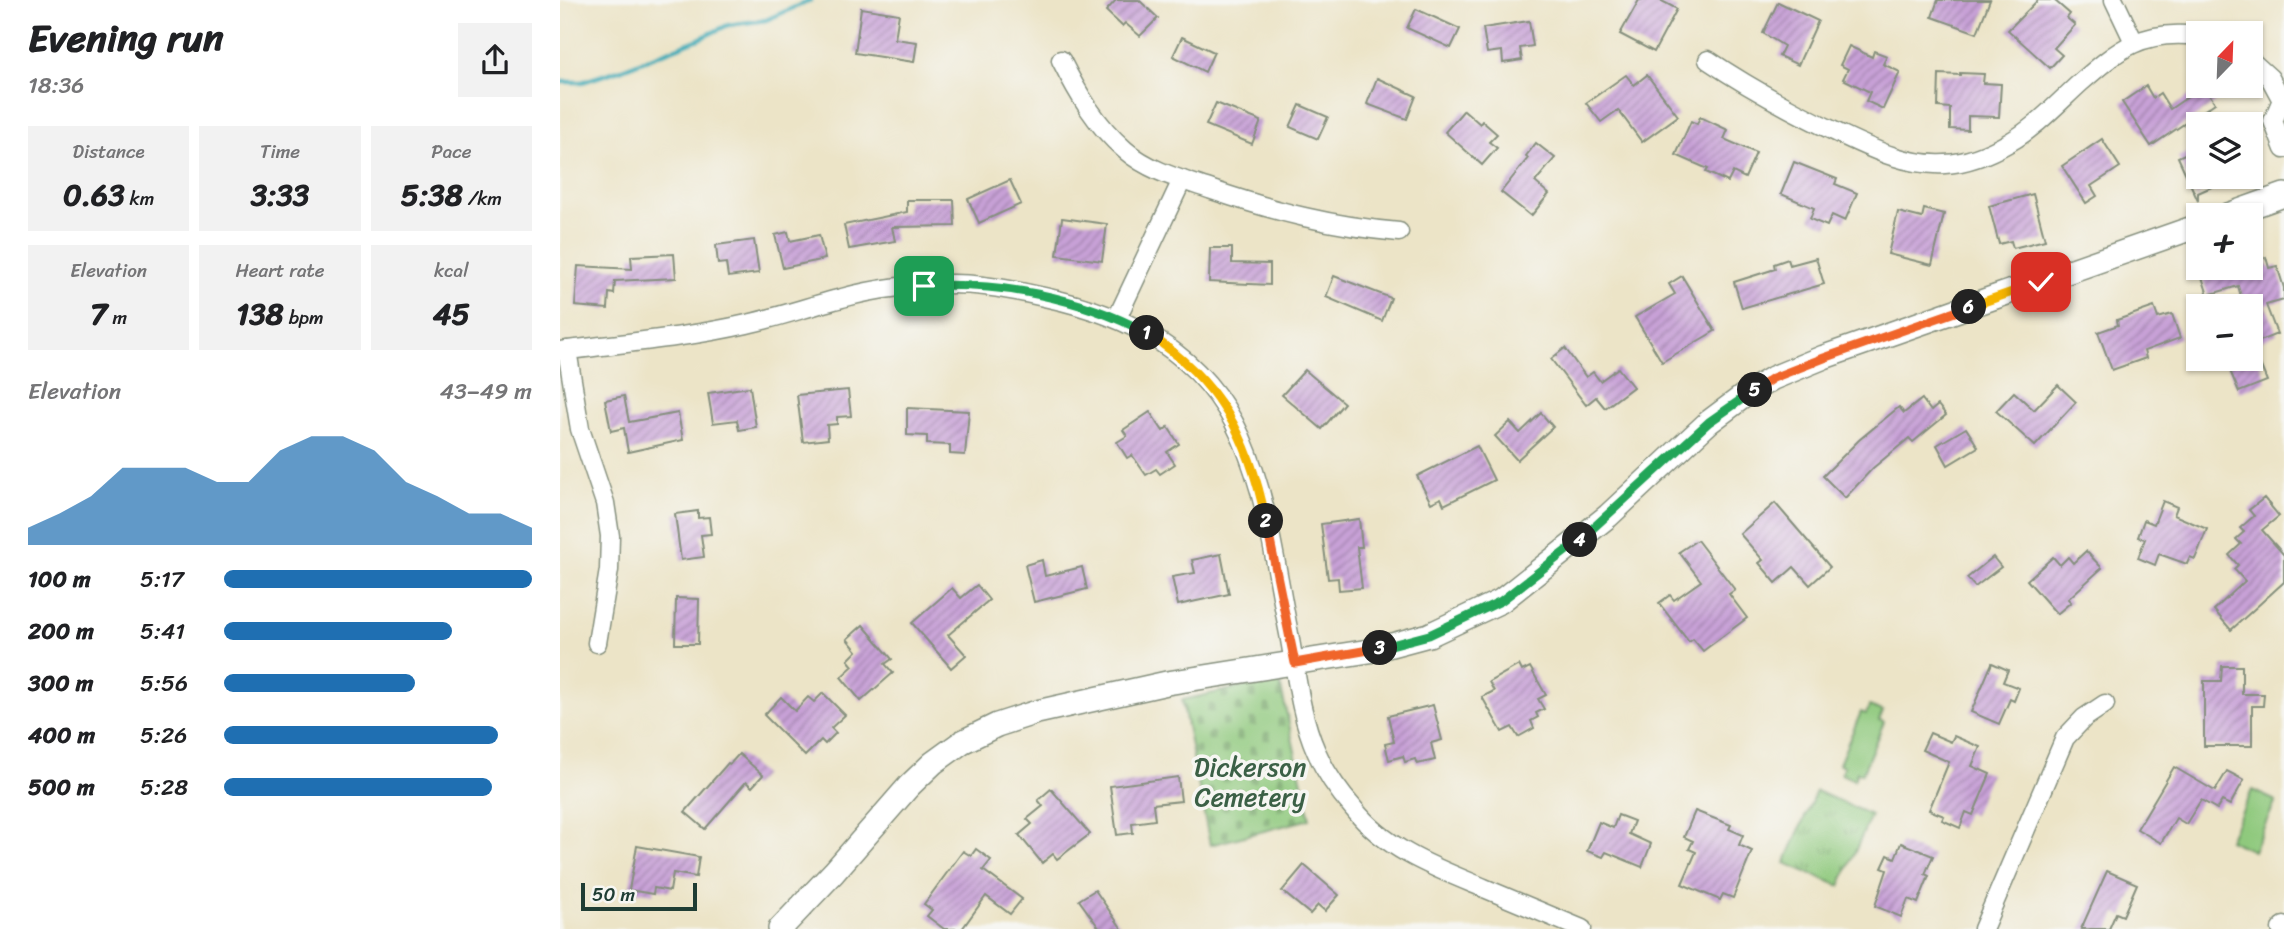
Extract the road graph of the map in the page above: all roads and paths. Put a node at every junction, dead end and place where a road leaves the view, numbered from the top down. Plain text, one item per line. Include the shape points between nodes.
1 (2114, 0) edge
2 (2186, 36) edge
3 (2134, 42) junction
4 (1061, 60) dead end
5 (1708, 60) dead end
6 (2263, 72) edge
7 (2283, 103) edge
8 (2284, 149) edge
9 (1182, 180) junction
10 (2284, 195) edge
11 (2262, 203) edge
12 (2186, 230) edge
13 (1399, 232) dead end
14 (1117, 318) junction
15 (563, 351) edge
16 (597, 643) dead end
17 (1295, 663) junction
18 (2105, 704) dead end
19 (779, 929) edge
20 (1582, 929) edge
21 (1983, 929) edge

1 - 3 street
2 - 3 street via 2157,35
3 - 5 street via 2011,141 1979,156 1945,164 1901,160 1876,151 1769,100
4 - 9 street via 1082,100 1109,134 1141,160
6 - 7 street
7 - 8 street via 2273,121
9 - 13 street via 1287,214
9 - 14 street
10 - 11 street
12 - 17 street via 1773,378 1709,422 1608,516 1501,601 1429,635
14 - 15 street via 1019,291 955,284 867,292 698,334
14 - 17 street via 1163,343 1195,370 1241,436 1264,510
15 - 16 street via 610,536
17 - 19 street via 1167,683 1037,712 962,741 909,786
17 - 20 street via 1315,750 1357,813 1402,850 1434,867
18 - 21 street via 2065,738

